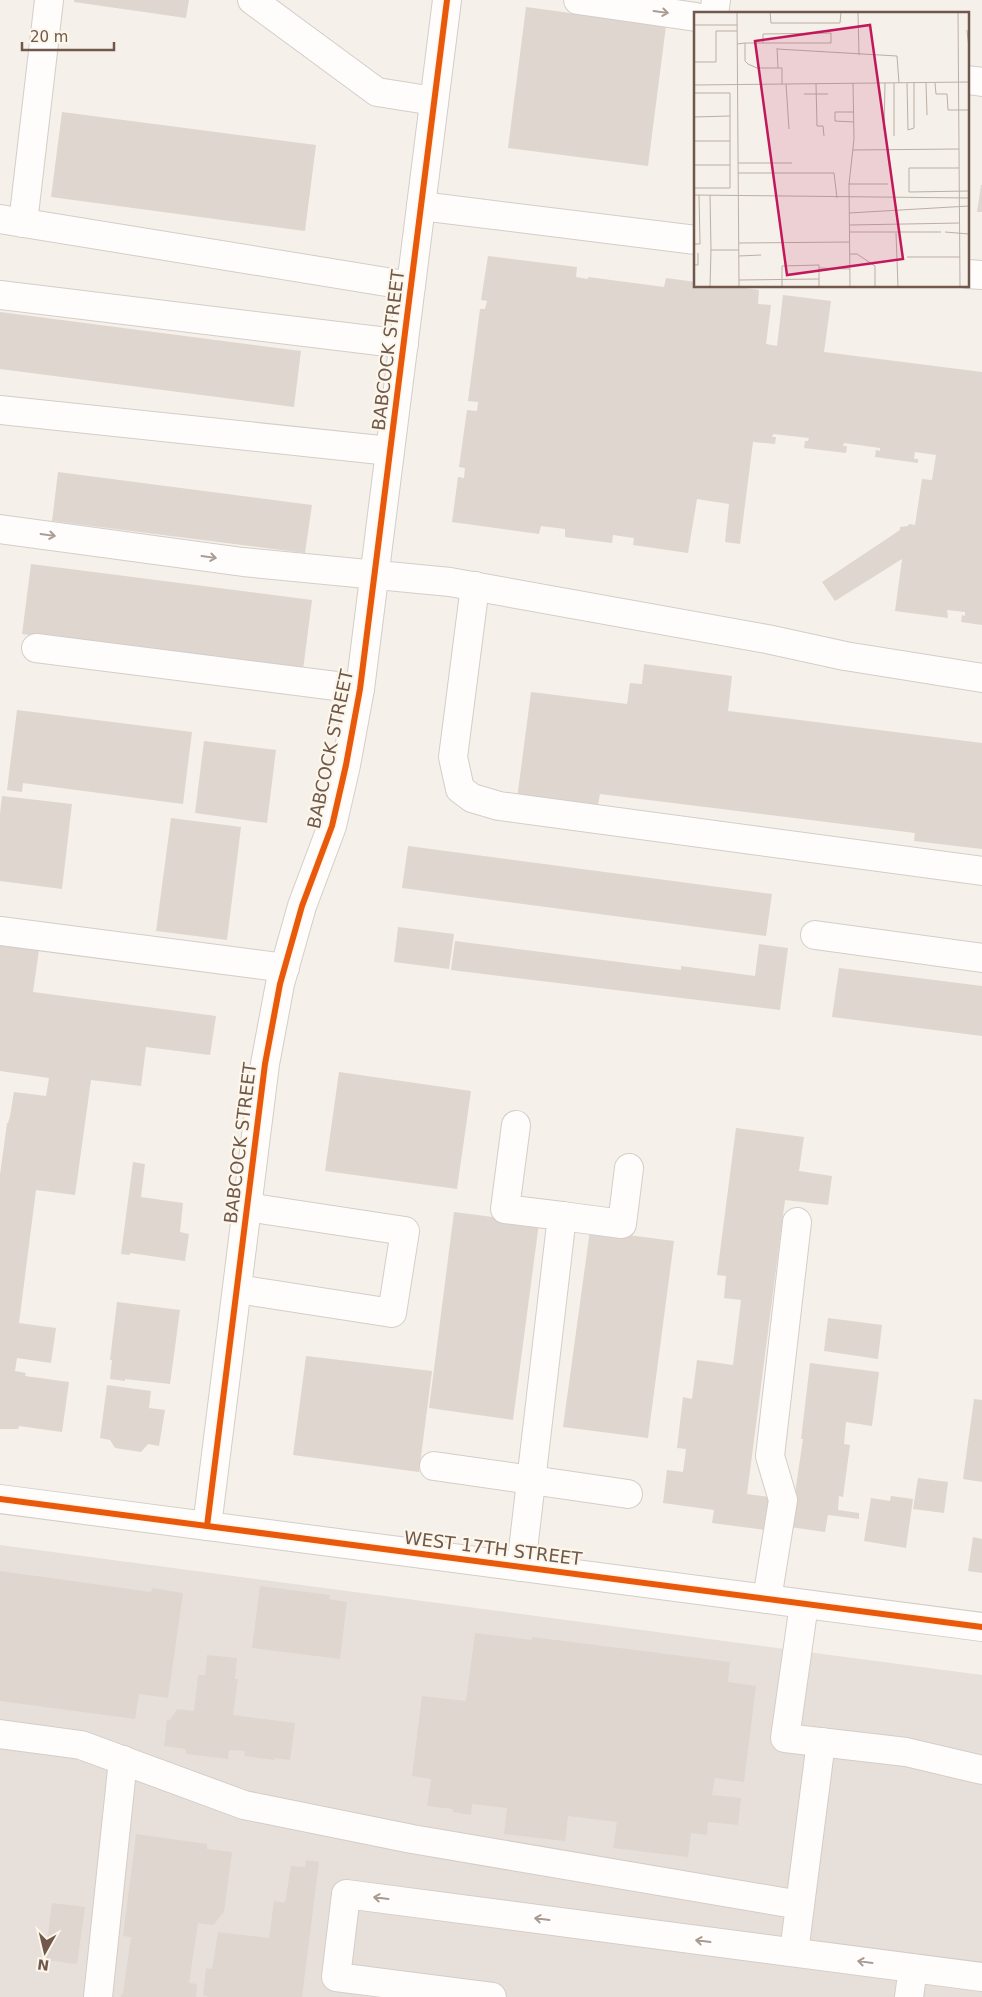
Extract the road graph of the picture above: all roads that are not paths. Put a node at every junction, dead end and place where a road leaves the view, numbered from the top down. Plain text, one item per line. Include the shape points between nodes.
1 (49, 0) edge
2 (252, 0) edge
3 (447, 0) edge
4 (578, 0) edge
5 (694, 17) edge
6 (434, 102) junction
7 (421, 206) junction
8 (11, 221) edge
9 (694, 240) edge
10 (411, 286) junction
11 (0, 295) edge
12 (404, 344) junction
13 (0, 410) edge
14 (390, 451) junction
15 (0, 529) edge
16 (375, 574) junction
17 (475, 586) junction
18 (36, 648) dead end
19 (982, 678) edge
20 (360, 689) junction
21 (982, 870) edge
22 (0, 931) edge
23 (815, 935) dead end
24 (982, 958) edge
25 (285, 968) junction
26 (516, 1125) dead end
27 (629, 1168) dead end
28 (247, 1207) junction
29 (562, 1216) junction
30 (797, 1222) dead end
31 (237, 1289) junction
32 (434, 1466) dead end
33 (531, 1479) junction
34 (628, 1494) dead end
35 (0, 1499) edge
36 (207, 1526) junction
37 (521, 1567) junction
38 (767, 1599) junction
39 (804, 1604) junction
40 (982, 1627) edge
41 (0, 1734) edge
42 (821, 1742) junction
43 (123, 1760) junction
44 (982, 1770) edge
45 (800, 1905) junction
46 (794, 1952) junction
47 (913, 1968) junction
48 (982, 1977) edge
49 (98, 1997) edge
50 (492, 1997) edge
51 (909, 1997) edge

1 - 8 street
2 - 6 street via 377,92
3 - 6 street, BABCOCK STREET
4 -> 5 street
6 - 7 street, BABCOCK STREET
7 - 9 street
7 - 10 street, BABCOCK STREET
8 - 10 street
10 - 12 street, BABCOCK STREET
11 - 12 street
12 - 14 street, BABCOCK STREET
13 - 14 street
14 - 16 street, BABCOCK STREET
15 -> 16 street via 243,562
16 - 17 street
16 - 20 street, BABCOCK STREET
17 - 19 street via 845,656
17 - 21 street via 453,757 460,789 472,798 499,806
18 - 20 street
20 - 25 street, BABCOCK STREET via 332,826 302,906
22 - 25 street
23 - 24 street
25 - 28 street, BABCOCK STREET via 265,1064
26 - 29 street via 505,1209
27 - 29 street via 622,1224
28 - 31 street, BABCOCK STREET
28 - 31 street via 405,1231 392,1313
29 - 33 street
30 - 38 street via 770,1456 783,1500
31 - 36 street, BABCOCK STREET
32 - 33 street
33 - 34 street
33 - 37 street
35 - 36 street, WEST 17TH STREET
36 - 37 street, WEST 17TH STREET
37 - 38 street, WEST 17TH STREET
38 - 39 street, WEST 17TH STREET
39 - 40 street, WEST 17TH STREET
39 - 42 street via 786,1738
41 - 43 street via 81,1745
42 - 44 street via 906,1752
42 - 45 street
43 - 45 street via 244,1805 412,1839
43 - 49 street
45 - 46 street
47 -> 46 street
46 -> 50 street via 346,1894 336,1978
47 - 48 street
47 - 51 street

